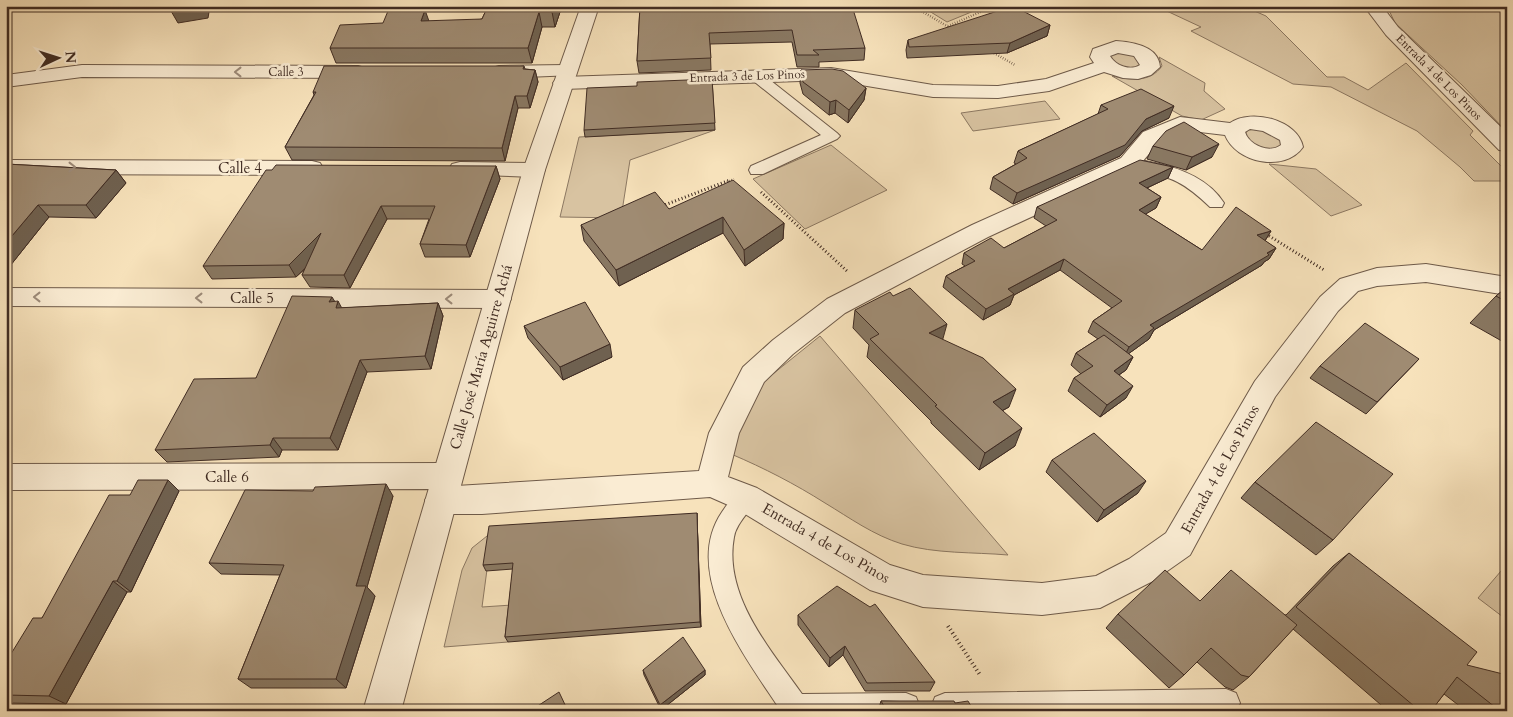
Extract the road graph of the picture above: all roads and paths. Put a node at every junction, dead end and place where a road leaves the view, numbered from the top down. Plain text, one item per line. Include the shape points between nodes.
1 (590, 6) edge
2 (914, 6) edge
3 (994, 6) edge
4 (1373, 6) edge
5 (948, 26) junction
6 (956, 31) edge
7 (990, 51) edge
8 (1106, 65) dead end
9 (376, 72) edge
10 (482, 72) edge
11 (756, 76) junction
12 (565, 77) junction
13 (6, 81) edge
14 (1050, 85) junction
15 (1234, 130) dead end
16 (1507, 145) edge
17 (1129, 163) junction
18 (6, 167) edge
19 (335, 168) edge
20 (435, 169) edge
21 (534, 170) junction
22 (750, 173) junction
23 (1216, 204) joint
24 (657, 208) edge
25 (1349, 286) junction
26 (1507, 286) edge
27 (867, 290) junction
28 (6, 297) edge
29 (498, 299) junction
30 (6, 477) edge
31 (711, 484) junction
32 (444, 488) junction
33 (746, 498) junction
34 (923, 591) junction
35 (983, 679) dead end
36 (1226, 703) dead end
37 (382, 711) edge

1 - 12 street, Calle José María Aguirre Achá
2 - 5 path
3 - 5 path
4 - 16 street, Entrada 4 de Los Pinos via 1392,31
5 - 6 path
7 - 14 path
8 - 14 street, Entrada 3 de Los Pinos
9 -> 13 street, Calle 3 via 82,71
10 - 12 street
11 - 12 street, Entrada 3 de Los Pinos
11 - 14 street, Entrada 3 de Los Pinos via 831,74 939,91 998,92
11 - 22 lane via 832,136
12 - 21 street, Calle José María Aguirre Achá
15 - 17 street via 1180,122 1152,137
17 - 23 lane via 1164,168 1191,180
17 - 27 street via 980,231
18 -> 19 street, Calle 4
20 - 21 street
21 - 29 street, Calle José María Aguirre Achá
22 - 24 path
22 - 27 path
23 - 25 path
25 - 26 street, Entrada 4 de Los Pinos via 1377,277 1426,274
25 - 34 street, Entrada 4 de Los Pinos via 1329,304 1265,390 1178,544 1141,570 1100,592 1042,599
27 - 31 street via 836,306 753,376 724,433
29 -> 28 street, Calle 5
29 - 32 street, Calle José María Aguirre Achá
30 - 32 street, Calle 6
31 - 32 street, Entrada 4 de Los Pinos via 482,500
31 - 33 street, Entrada 4 de Los Pinos
32 - 37 street, Calle José María Aguirre Achá
33 - 34 street, Entrada 4 de Los Pinos via 882,579
33 - 36 lane via 722,536 720,568 736,616 795,708
34 - 35 path

